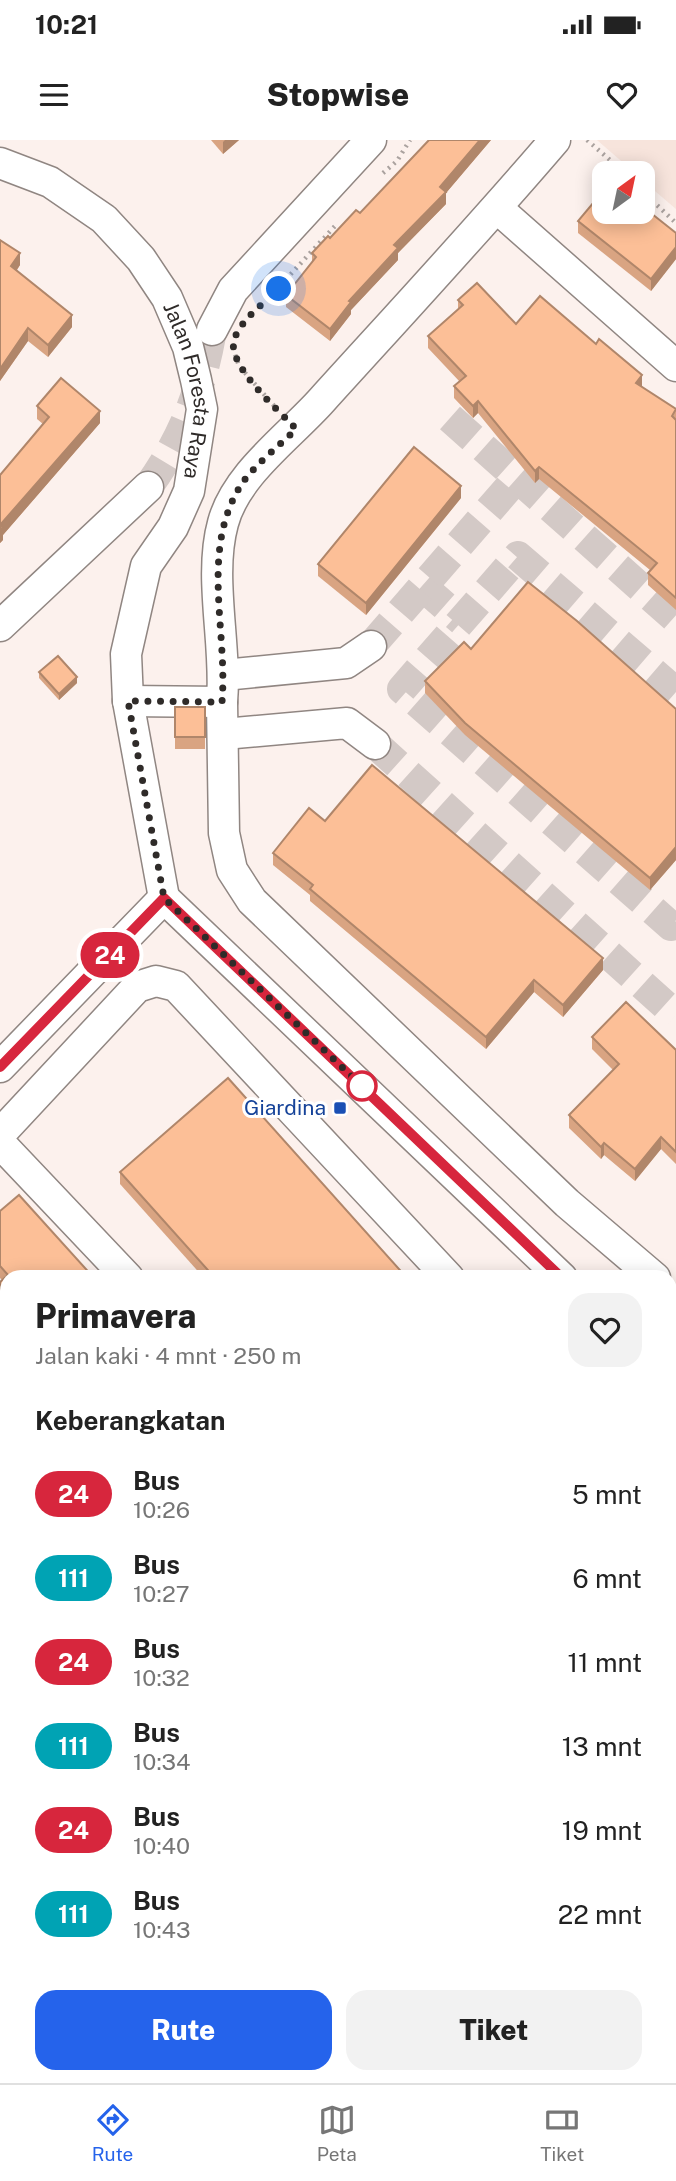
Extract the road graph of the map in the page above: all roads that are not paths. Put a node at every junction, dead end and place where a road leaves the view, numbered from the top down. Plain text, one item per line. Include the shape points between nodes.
1 (371, 140) edge
2 (555, 140) edge
3 (0, 163) edge
4 (497, 208) junction
5 (223, 334) tunnel mouth
6 (676, 366) edge
7 (148, 487) tunnel mouth
8 (0, 626) edge
9 (371, 646) tunnel mouth
10 (223, 689) junction
11 (128, 701) junction
12 (224, 734) junction
13 (376, 744) tunnel mouth
14 (164, 898) junction
15 (0, 1067) edge
16 (0, 1134) edge
17 (0, 1143) edge
18 (120, 1270) edge
19 (442, 1270) edge
20 (554, 1270) edge
21 (646, 1270) edge

1 - 5 street via 233,290
2 - 4 street
3 - 11 street, Jalan Foresta Raya via 50,182 104,219 154,278 188,347 202,409 198,443 189,491 173,527 146,566 131,620 126,654
4 - 6 street
4 - 10 street via 244,482 223,521 218,558
7 - 8 street
9 - 10 street via 346,663
10 - 11 street
10 - 12 street
11 - 14 street, Jalan Foresta Raya
12 - 13 street via 347,723
12 - 21 street via 224,833 232,870 253,901 568,1203
14 - 15 street
14 - 20 street
16 - 19 street via 137,987 156,981 176,986
17 - 18 street

